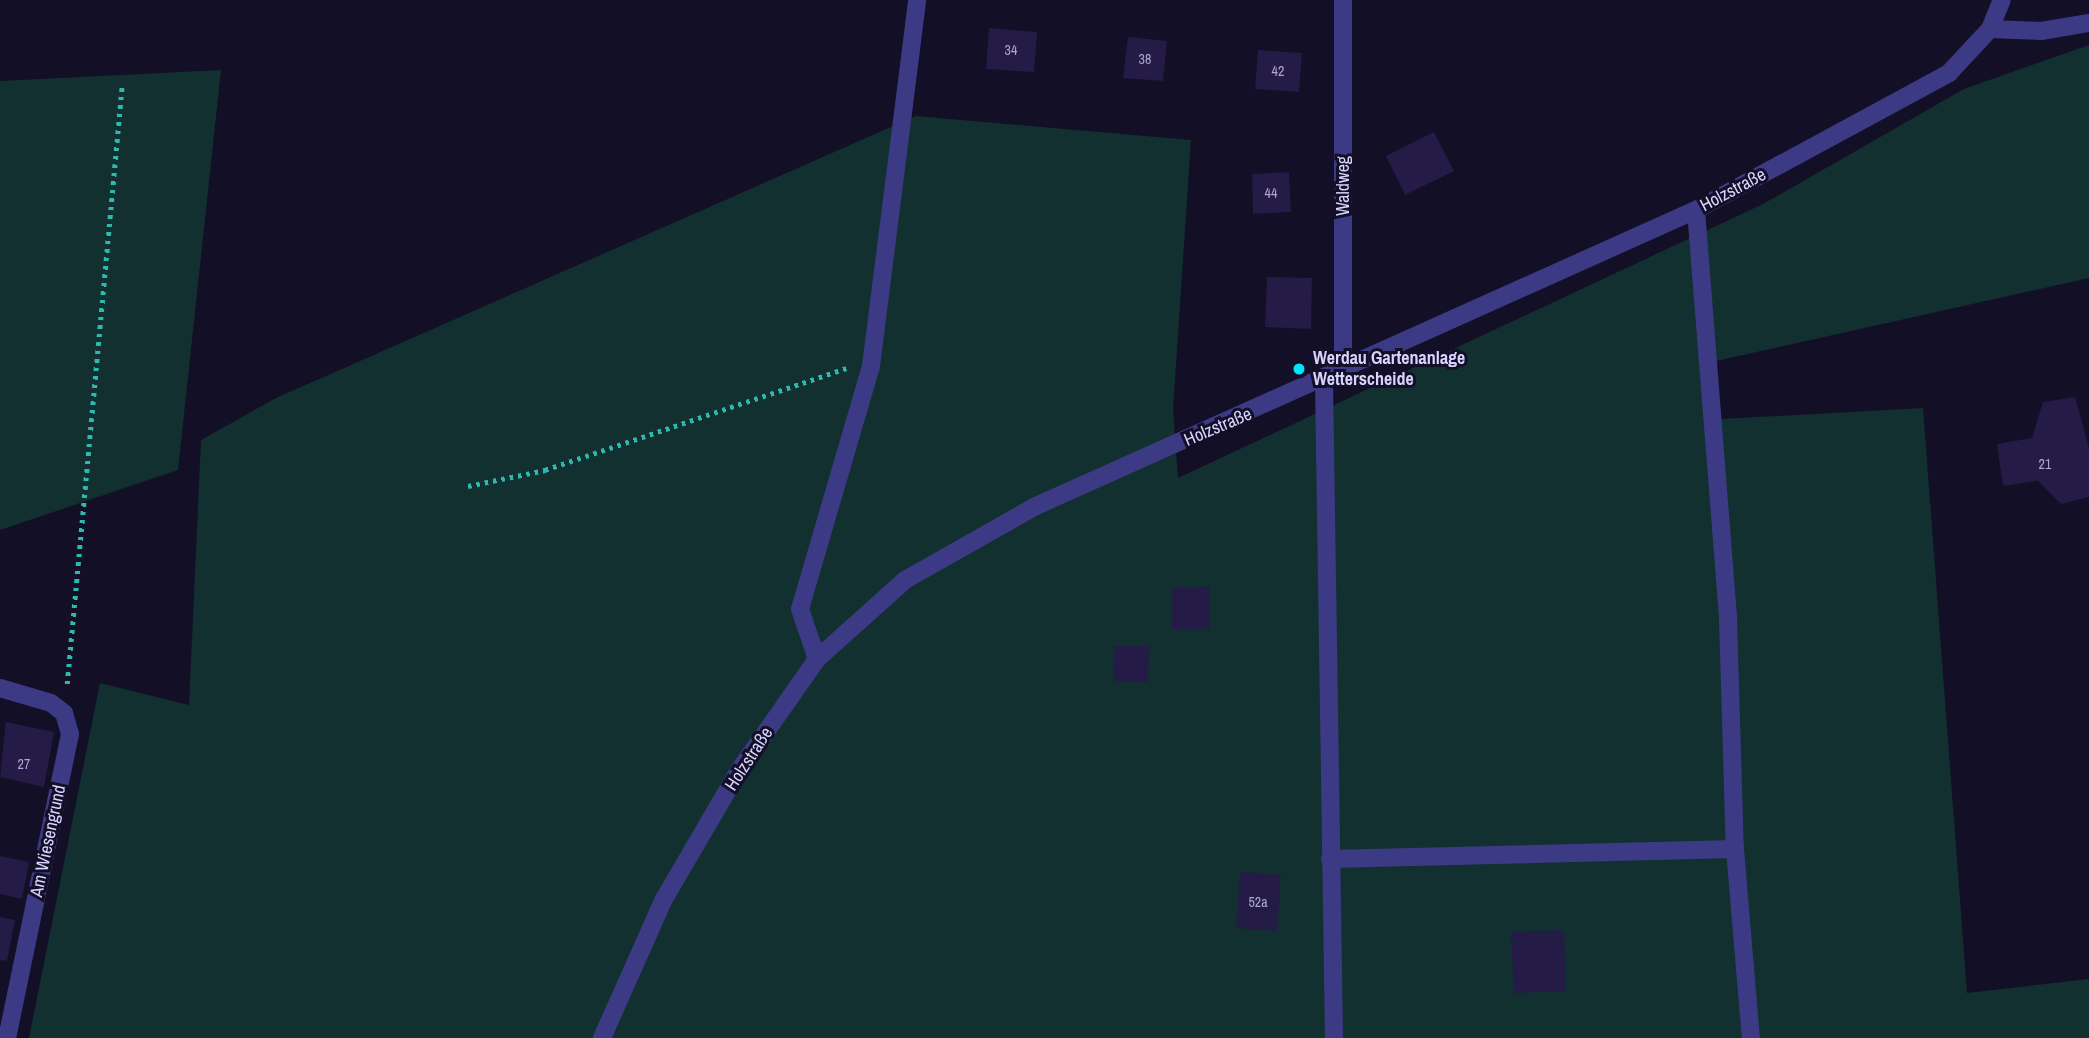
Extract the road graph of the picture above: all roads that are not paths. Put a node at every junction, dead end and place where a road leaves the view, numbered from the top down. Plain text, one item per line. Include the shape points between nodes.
1 (917, 0) edge
2 (1343, 0) edge
3 (2002, 0) edge
4 (2089, 23) edge
5 (1990, 29) junction
6 (1696, 210) junction
7 (1343, 373) junction
8 (1324, 381) junction
9 (817, 659) junction
10 (0, 688) edge
11 (1735, 849) junction
12 (1330, 859) junction
13 (7, 1038) edge
14 (602, 1038) edge
15 (1335, 1038) edge
16 (1751, 1038) edge

1 - 9 street via 871,366 800,608
2 - 7 street, Waldweg
3 - 5 street, Holzstraße
4 - 5 street via 2041,31
5 - 6 street, Holzstraße via 1949,73
6 - 7 street, Holzstraße
6 - 11 street via 1728,620
7 - 8 street, Holzstraße
8 - 9 street, Holzstraße via 1036,506 905,580
8 - 12 street
9 - 14 street, Holzstraße via 740,769 664,899
10 - 13 street, Am Wiesengrund via 64,713 70,734
11 - 12 street
11 - 16 street
12 - 15 street

